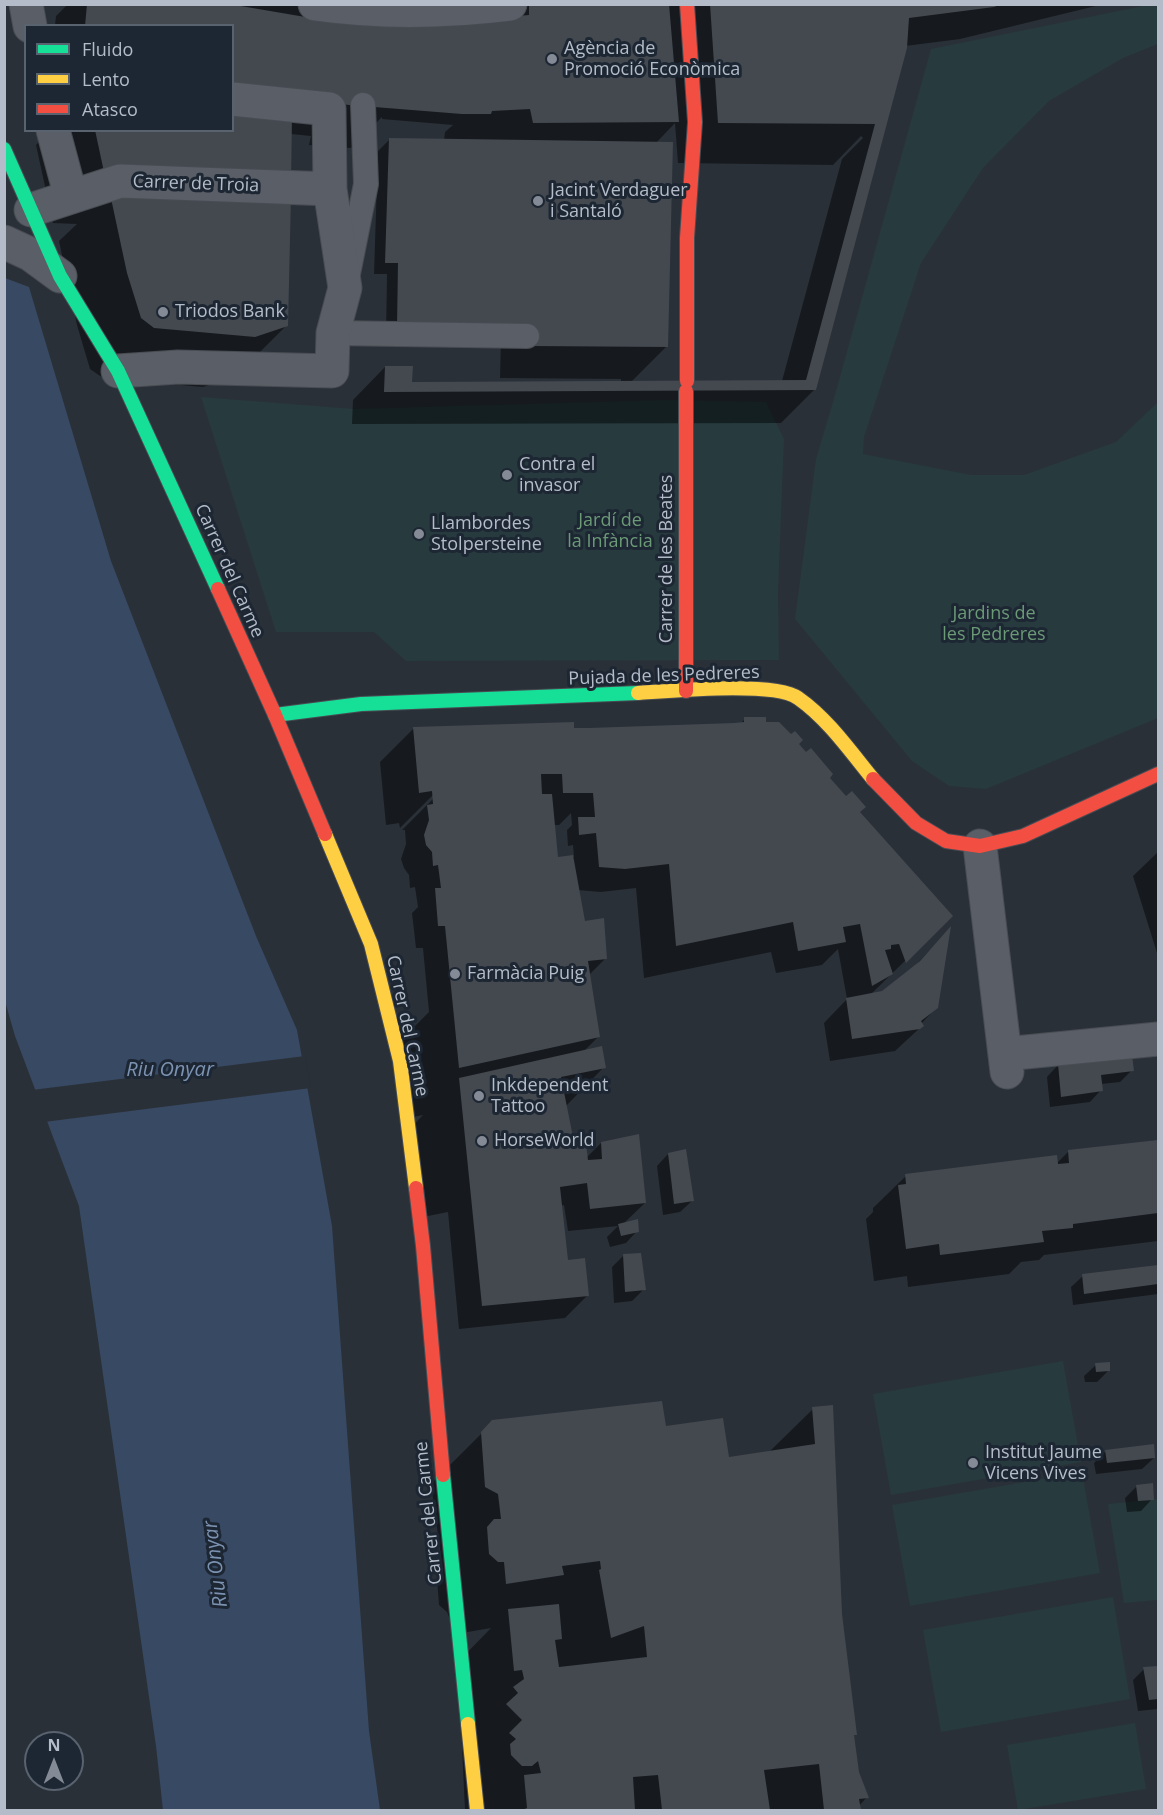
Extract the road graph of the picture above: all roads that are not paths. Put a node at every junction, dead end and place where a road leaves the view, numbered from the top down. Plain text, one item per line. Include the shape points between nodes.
1 (26, 4) edge
2 (315, 4) edge
3 (510, 4) edge
4 (687, 4) edge
5 (30, 24) edge
6 (234, 99) edge
7 (363, 105) dead end
8 (54, 132) edge
9 (4, 149) edge
10 (330, 189) junction
11 (71, 197) junction
12 (31, 210) junction
13 (4, 242) edge
14 (60, 276) junction
15 (345, 288) junction
16 (333, 333) junction
17 (527, 336) dead end
18 (118, 371) junction
19 (686, 691) junction
20 (275, 715) junction
21 (1158, 774) edge
22 (980, 846) junction
23 (1158, 1039) edge
24 (477, 1810) edge

1 - 5 street
2 - 3 street via 353,10 456,10
4 - 19 street, Carrer de les Beates via 695,122 687,238
6 - 10 street via 329,109
7 - 15 lane via 366,184
8 - 11 street
9 - 12 street, Carrer del Carme
10 - 11 street, Carrer de Troia via 120,182
10 - 15 street
11 - 12 street, Carrer de Troia
12 - 14 street, Carrer del Carme
13 - 14 street via 30,254
14 - 18 street, Carrer del Carme
15 - 16 street
16 - 17 lane
16 - 18 street via 333,371 178,367
18 - 20 street, Carrer del Carme
19 - 20 street, Pujada de les Pedreres via 361,704
19 - 22 street, Pujada de les Pedreres via 755,688 796,696 826,723 885,794 916,823 946,841
20 - 24 street, Carrer del Carme via 371,944 400,1061 423,1246
21 - 22 street, Pujada de les Pedreres via 1023,836
22 - 23 street via 1006,1063

